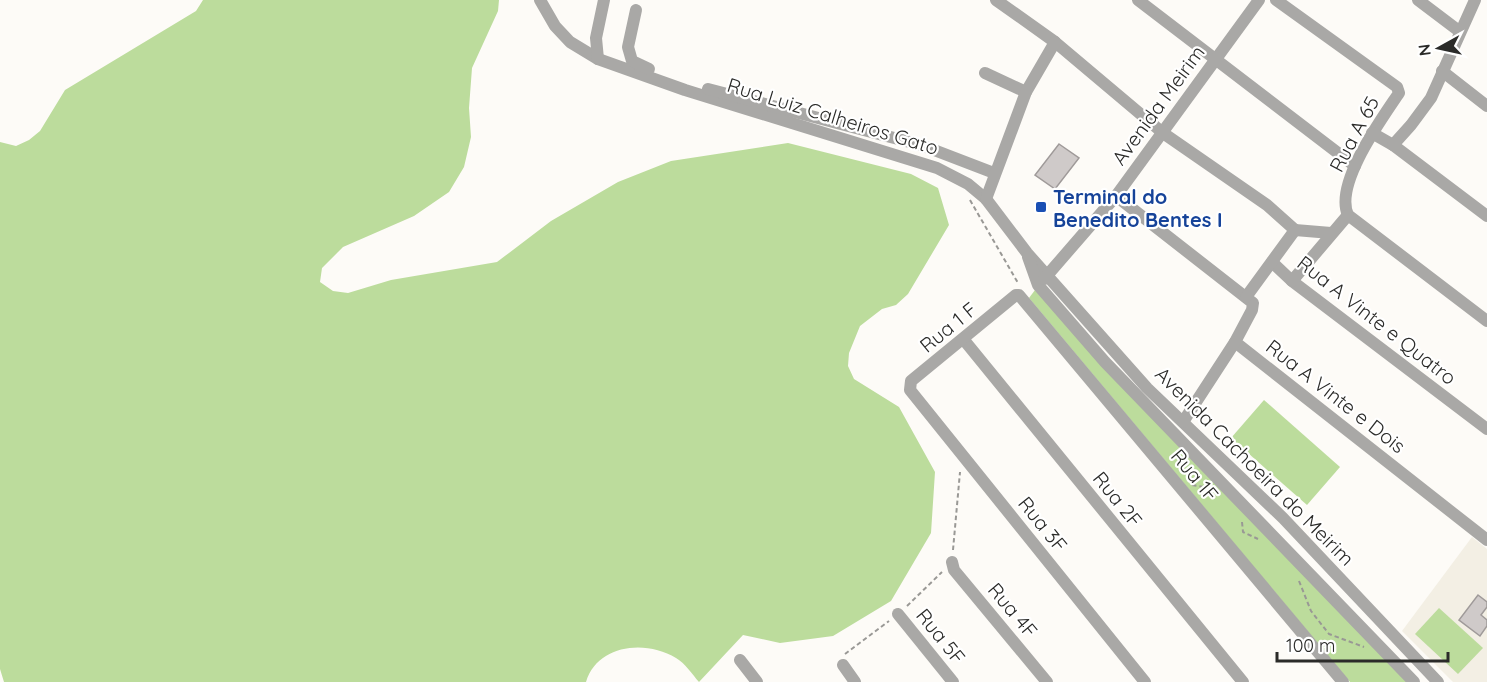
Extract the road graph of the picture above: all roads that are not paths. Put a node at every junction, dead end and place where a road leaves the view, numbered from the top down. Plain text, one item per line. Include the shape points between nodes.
1 (540, 0) edge
2 (604, 0) edge
3 (996, 0) edge
4 (1138, 0) edge
5 (1259, 0) edge
6 (1276, 0) edge
7 (1418, 0) edge
8 (1475, 0) edge
9 (636, 10) dead end
10 (1459, 31) junction
11 (1055, 42) junction
12 (1215, 58) junction
13 (598, 59) junction
14 (1442, 72) junction
15 (985, 73) dead end
16 (1026, 92) junction
17 (1487, 106) edge
18 (1163, 133) junction
19 (1372, 133) junction
20 (1393, 145) junction
21 (1355, 166) junction
22 (994, 173) junction
23 (982, 196) junction
24 (1116, 196) junction
25 (1348, 215) junction
26 (1487, 216) edge
27 (1295, 230) junction
28 (1331, 233) junction
29 (1027, 253) junction
30 (1272, 262) junction
31 (1048, 275) junction
32 (1292, 281) junction
33 (1038, 285) junction
34 (1019, 292) joint
35 (1246, 297) junction
36 (1487, 321) edge
37 (964, 340) junction
38 (1235, 342) junction
39 (910, 390) joint
40 (1183, 422) junction
41 (1487, 429) edge
42 (1487, 540) edge
43 (952, 562) road end
44 (898, 615) dead end
45 (740, 660) dead end
46 (843, 665) dead end
47 (757, 682) edge
48 (855, 682) edge
49 (953, 682) edge
50 (1047, 682) edge
51 (1145, 682) edge
52 (1243, 682) edge
53 (1343, 682) edge
54 (1414, 682) edge
55 (1438, 682) edge

1 - 13 street, Rua Luiz Calheiros Gato via 570,42
2 - 13 street via 596,38
3 - 11 street
4 - 12 street
5 - 12 street, Avenida Meirim
6 - 19 street, Rua A 65 via 1398,91
7 - 10 street
8 - 10 street
9 - 22 street via 628,47 637,65 708,89 921,145
10 - 14 street
11 - 16 street
11 - 18 street
12 - 18 street, Avenida Meirim
12 - 21 street
13 - 23 street, Rua Luiz Calheiros Gato via 937,168
14 - 17 street
14 - 20 street via 1431,98
15 - 16 street
16 - 22 street
18 - 24 street, Avenida Meirim
18 - 27 street via 1267,205
19 - 20 street
19 - 21 street, Rua A 65
20 - 26 street
21 - 25 street, Rua A 65 via 1344,196
22 - 23 street
23 - 29 street, Rua Luiz Calheiros Gato
24 - 31 street, Avenida Meirim
24 - 35 street
25 - 28 street
25 - 36 street
27 - 28 street
27 - 30 street
28 - 32 street
29 - 31 street, Rua Luiz Calheiros Gato
29 - 33 street, Rua Luiz Calheiros Gato
30 - 32 street, Rua A Vinte e Quatro
30 - 35 street
31 - 33 street, Avenida Meirim
31 - 40 street, Avenida Cachoeira do Meirim via 1101,338
32 - 41 street, Rua A Vinte e Quatro
33 - 54 street, Avenida Cachoeira do Meirim via 1105,362
34 - 37 street, Rua 1 F
34 - 53 street, Rua 1F
35 - 38 street, Rua A Vinte e Dois via 1253,303 1252,310
37 - 39 street, Rua 1 F via 911,381
37 - 52 street, Rua 2F
38 - 40 street
38 - 42 street, Rua A Vinte e Dois
39 - 51 street, Rua 3F
40 - 55 street, Avenida Cachoeira do Meirim via 1298,534
43 - 50 street, Rua 4F via 954,570
44 - 49 street, Rua 5F
45 - 47 street
46 - 48 street

